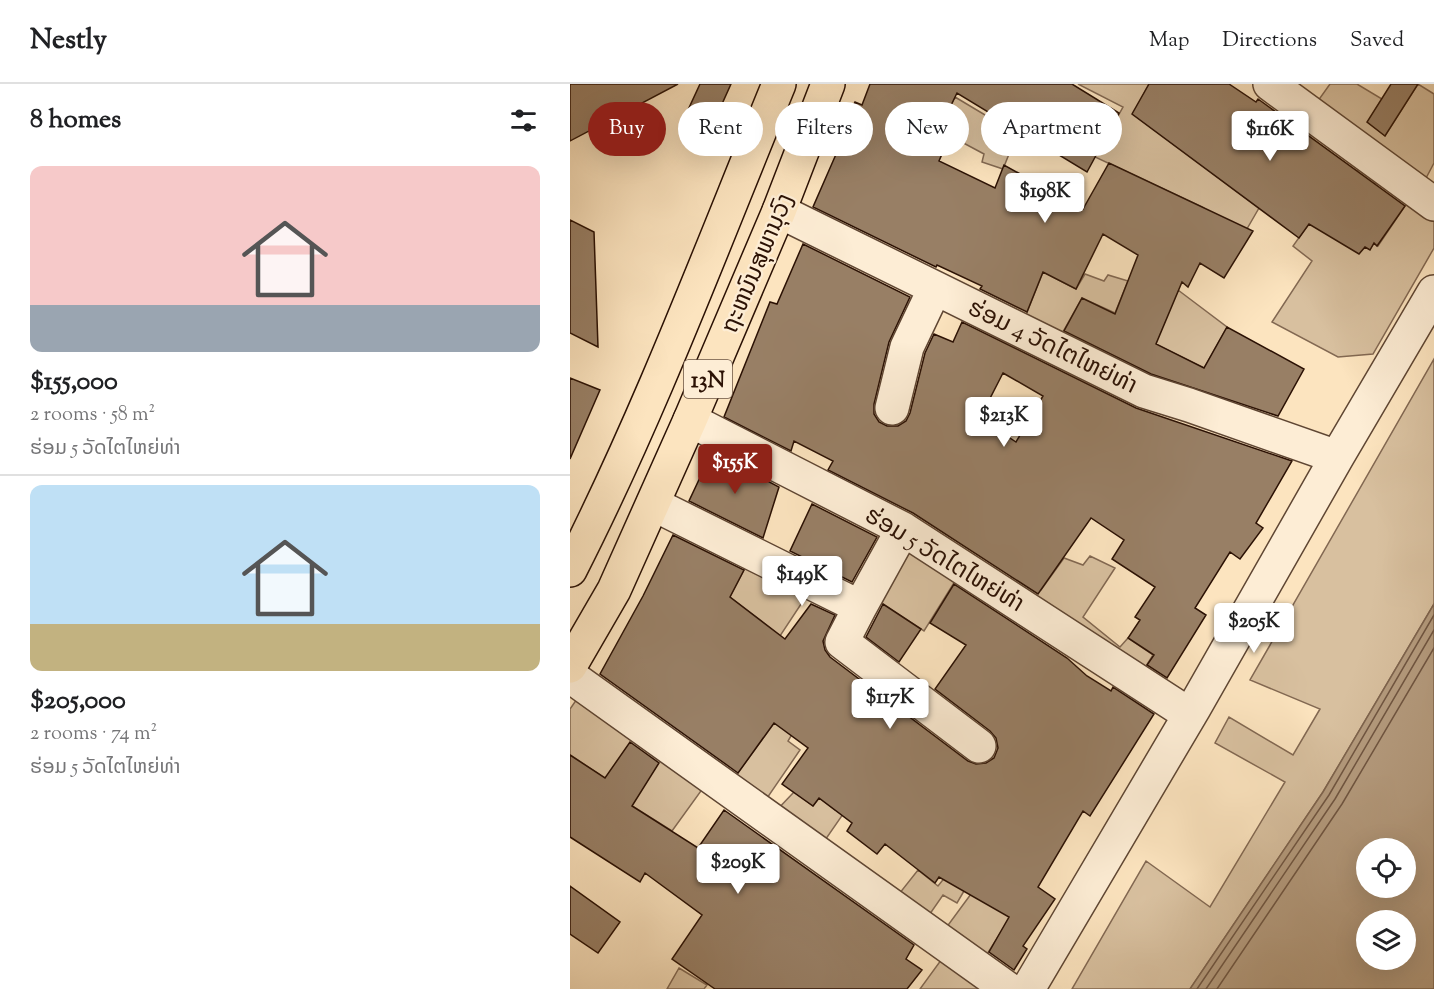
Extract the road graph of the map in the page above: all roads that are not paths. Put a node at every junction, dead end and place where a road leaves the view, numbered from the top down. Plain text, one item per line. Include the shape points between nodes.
1 (779, 84) edge
2 (828, 84) edge
3 (1270, 84) edge
4 (1434, 204) edge
5 (779, 211) junction
6 (935, 288) junction
7 (1434, 292) edge
8 (892, 408) dead end
9 (690, 420) junction
10 (1337, 457) junction
11 (652, 504) junction
12 (903, 529) junction
13 (570, 570) edge
14 (860, 608) junction
15 (570, 666) edge
16 (570, 676) edge
17 (1190, 715) junction
18 (979, 746) dead end
19 (1008, 989) edge
20 (1028, 989) edge

1 - 13 highway, ຖະຫນົນສຸພານຸວົງ / 13N via 649,402
2 - 5 highway, ຖະຫນົນສຸພານຸວົງ / 13N
3 - 4 street
5 - 6 street, ຮ່ອມ 4 ວັດໄຕໄຫຍ່ທ່າ
5 - 9 highway, ຖະຫນົນສຸພານຸວົງ / 13N
6 - 8 street via 894,349
6 - 10 street, ຮ່ອມ 4 ວັດໄຕໄຫຍ່ທ່າ via 1144,391
7 - 10 street
9 - 11 highway, ຖະຫນົນສຸພານຸວົງ / 13N
9 - 12 street, ຮ່ອມ 5 ວັດໄຕໄຫຍ່ທ່າ
10 - 17 street
11 - 14 street
11 - 15 highway, ຖະຫນົນສຸພານຸວົງ / 13N via 614,590
12 - 14 street
12 - 17 street, ຮ່ອມ 5 ວັດໄຕໄຫຍ່ທ່າ
14 - 18 street via 842,642
16 - 19 street
17 - 20 street

